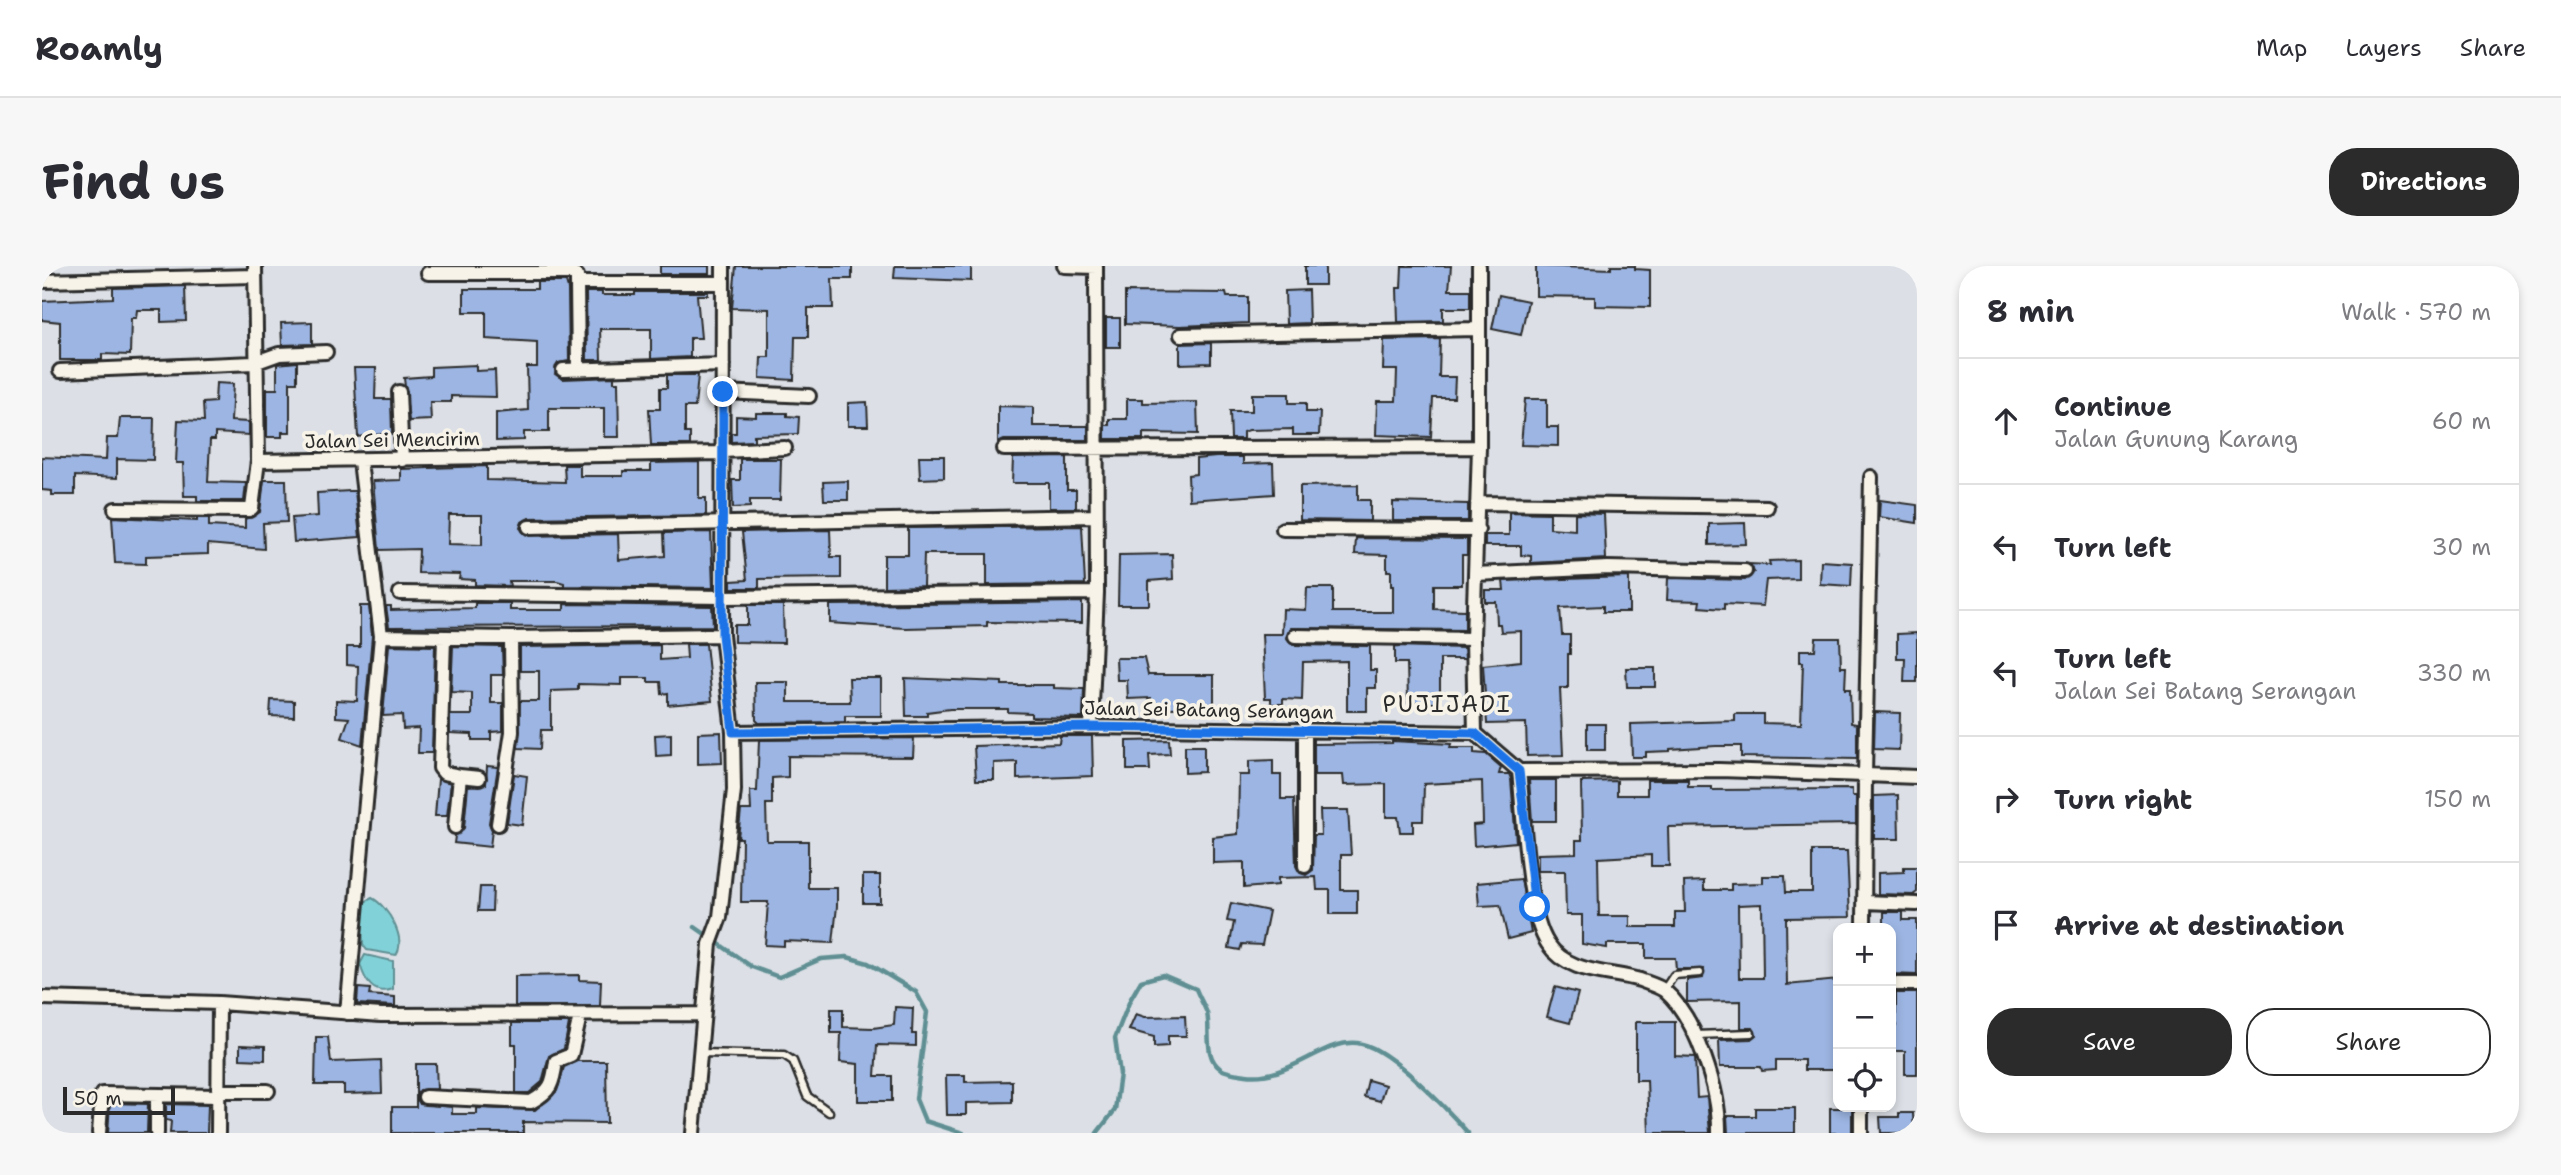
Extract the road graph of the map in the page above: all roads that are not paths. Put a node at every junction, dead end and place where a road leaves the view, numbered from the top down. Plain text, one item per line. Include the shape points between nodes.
1 (723, 266) edge
2 (1064, 266) edge
3 (1479, 266) edge
4 (1096, 267) edge
5 (255, 271) edge
6 (428, 273) dead end
7 (42, 281) edge
8 (577, 283) junction
9 (723, 283) junction
10 (1478, 329) junction
11 (1181, 334) dead end
12 (326, 352) dead end
13 (254, 363) junction
14 (723, 365) junction
15 (578, 369) junction
16 (563, 370) dead end
17 (60, 371) dead end
18 (399, 392) dead end
19 (723, 392) junction
20 (809, 396) dead end
21 (1479, 447) junction
22 (785, 448) dead end
23 (1004, 449) dead end
24 (1095, 449) junction
25 (722, 452) junction
26 (402, 460) junction
27 (258, 461) junction
28 (360, 461) junction
29 (1871, 477) dead end
30 (1477, 503) junction
31 (1767, 507) dead end
32 (115, 509) dead end
33 (1096, 516) junction
34 (724, 523) junction
35 (529, 527) dead end
36 (1283, 529) dead end
37 (1478, 530) junction
38 (1745, 571) dead end
39 (1475, 574) junction
40 (400, 593) dead end
41 (1097, 593) junction
42 (723, 597) junction
43 (722, 635) junction
44 (381, 636) junction
45 (1295, 636) dead end
46 (444, 638) junction
47 (511, 638) junction
48 (1473, 639) junction
49 (1091, 727) junction
50 (1305, 729) junction
51 (733, 732) junction
52 (1475, 733) junction
53 (1519, 771) junction
54 (1865, 775) junction
55 (460, 776) junction
56 (1917, 777) edge
57 (479, 778) dead end
58 (498, 824) dead end
59 (455, 827) dead end
60 (1305, 866) dead end
61 (1864, 902) junction
62 (1917, 904) edge
63 (1864, 923) edge
64 (1700, 973) dead end
65 (1896, 984) edge
66 (1917, 984) edge
67 (1664, 990) junction
68 (42, 998) edge
69 (219, 1003) junction
70 (347, 1013) junction
71 (702, 1014) junction
72 (580, 1016) junction
73 (1751, 1033) dead end
74 (1694, 1035) junction
75 (701, 1053) junction
76 (268, 1091) dead end
77 (218, 1093) junction
78 (158, 1095) junction
79 (425, 1097) dead end
80 (829, 1112) dead end
81 (1861, 1112) edge
82 (99, 1133) edge
83 (157, 1133) edge
84 (218, 1133) edge
85 (693, 1133) edge
86 (1719, 1133) edge
87 (1861, 1133) edge

1 - 9 street
2 - 4 street
3 - 10 street
4 - 24 street
5 - 7 street
5 - 13 street
6 - 8 street via 570,272 577,276
8 - 9 street
8 - 15 street
9 - 14 street
10 - 11 street
10 - 21 street
12 - 13 street via 289,353
13 - 17 street
13 - 27 street
14 - 15 street
14 - 19 street
15 - 16 street
18 - 26 street
19 - 20 street
19 - 25 street
21 - 24 street
21 - 30 street
22 - 25 street, Jalan Sei Mencirim
23 - 24 street
24 - 33 street
25 - 26 street, Jalan Sei Mencirim
25 - 34 street
26 - 28 street, Jalan Sei Mencirim
27 - 28 street, Jalan Sei Mencirim
27 - 32 street via 254,504 249,510
28 - 44 street
29 - 54 street
30 - 31 street
30 - 37 street
33 - 34 street
33 - 41 street
34 - 35 street
34 - 42 street
36 - 37 street
37 - 39 street
38 - 39 street via 1608,568
39 - 48 street
40 - 42 street
41 - 42 street
41 - 49 street
42 - 43 street
43 - 47 street
43 - 51 street
44 - 46 street
44 - 70 street
45 - 48 street
46 - 47 street
46 - 55 street via 440,768
47 - 58 street via 512,732
48 - 52 street
49 - 50 street, Jalan Sei Batang Serangan
49 - 51 street, Jalan Sei Batang Serangan
50 - 52 street, Jalan Sei Batang Serangan
50 - 60 street
51 - 71 street via 732,829
52 - 53 street
53 - 54 street
53 - 67 street via 1535,907 1548,945 1576,966
54 - 56 street
54 - 61 street
55 - 57 street
55 - 59 street
61 - 62 street
61 - 63 street
64 - 67 lane via 1674,975
65 - 66 street
67 - 74 street
68 - 69 street
69 - 70 street
69 - 77 street
70 - 72 street
71 - 72 street
71 - 75 street
72 - 79 street via 570,1055 555,1061 553,1086 531,1102
73 - 74 lane
74 - 86 street via 1709,1066
75 - 80 lane via 784,1055 793,1061 807,1096
75 - 85 street
76 - 77 street
77 - 78 street
77 - 84 street
78 - 82 street via 103,1094
78 - 83 street
81 - 87 street

